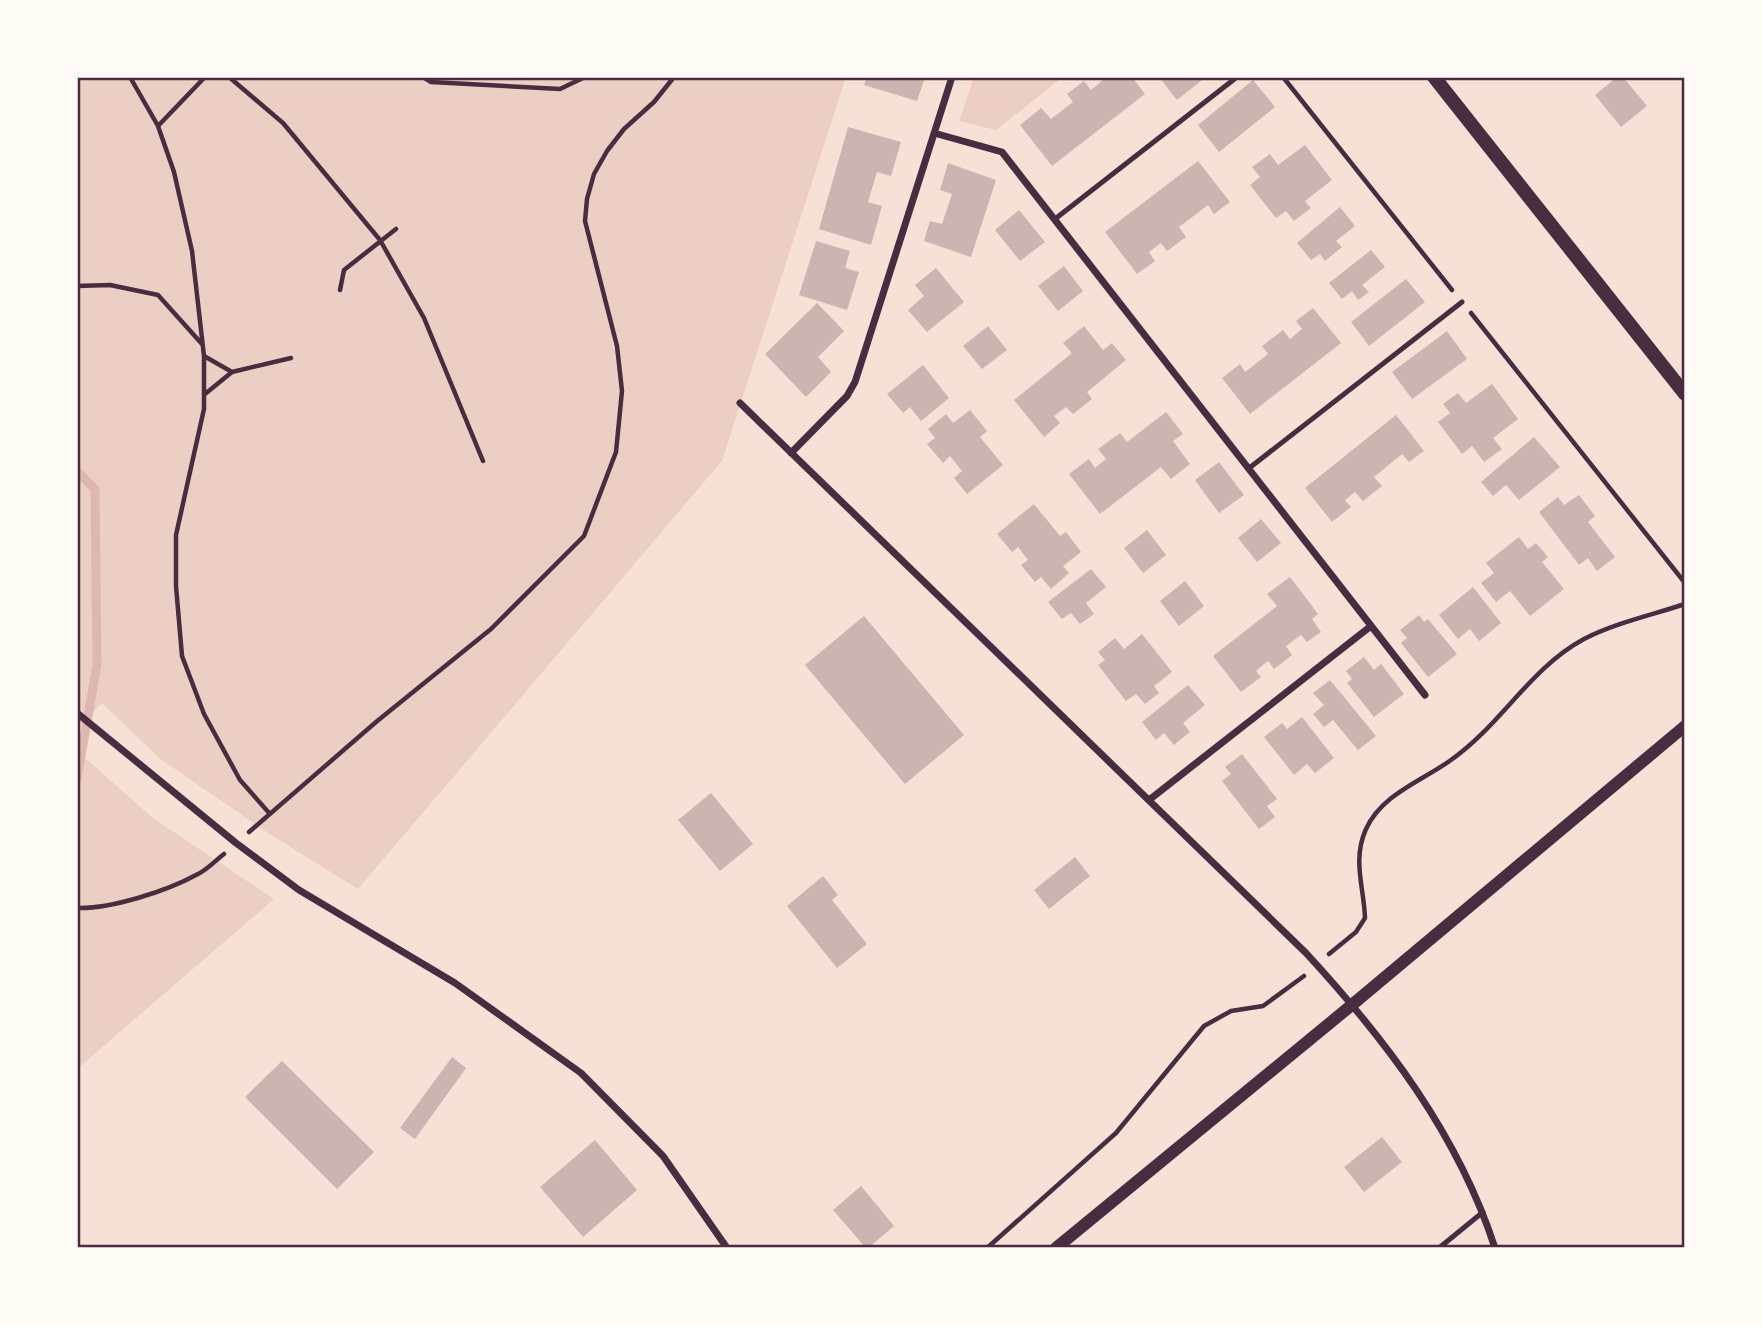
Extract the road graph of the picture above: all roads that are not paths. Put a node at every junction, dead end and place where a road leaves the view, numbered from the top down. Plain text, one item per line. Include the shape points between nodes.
1 (952, 77) edge
2 (1237, 77) edge
3 (1434, 77) edge
4 (934, 133) junction
5 (1055, 219) junction
6 (1462, 302) road end
7 (1685, 394) edge
8 (740, 403) dead end
9 (791, 453) junction
10 (1248, 469) junction
11 (1371, 626) junction
12 (1425, 695) dead end
13 (77, 713) edge
14 (1685, 726) edge
15 (1149, 800) junction
16 (1353, 1004) junction
17 (1483, 1211) junction
18 (727, 1248) edge
19 (1056, 1248) edge
20 (1439, 1248) edge
21 (1495, 1248) edge

1 - 4 street
2 - 5 lane
3 - 7 main road
4 - 5 street via 1002,152
4 - 9 street via 856,382
5 - 10 street
6 - 10 lane
8 - 9 street
9 - 15 street
10 - 11 street
11 - 12 street
11 - 15 street
13 - 18 street via 299,890 455,983 582,1073 663,1156
14 - 16 street
15 - 16 street
16 - 17 street via 1403,1067 1446,1136
16 - 19 street
17 - 20 lane
17 - 21 street

